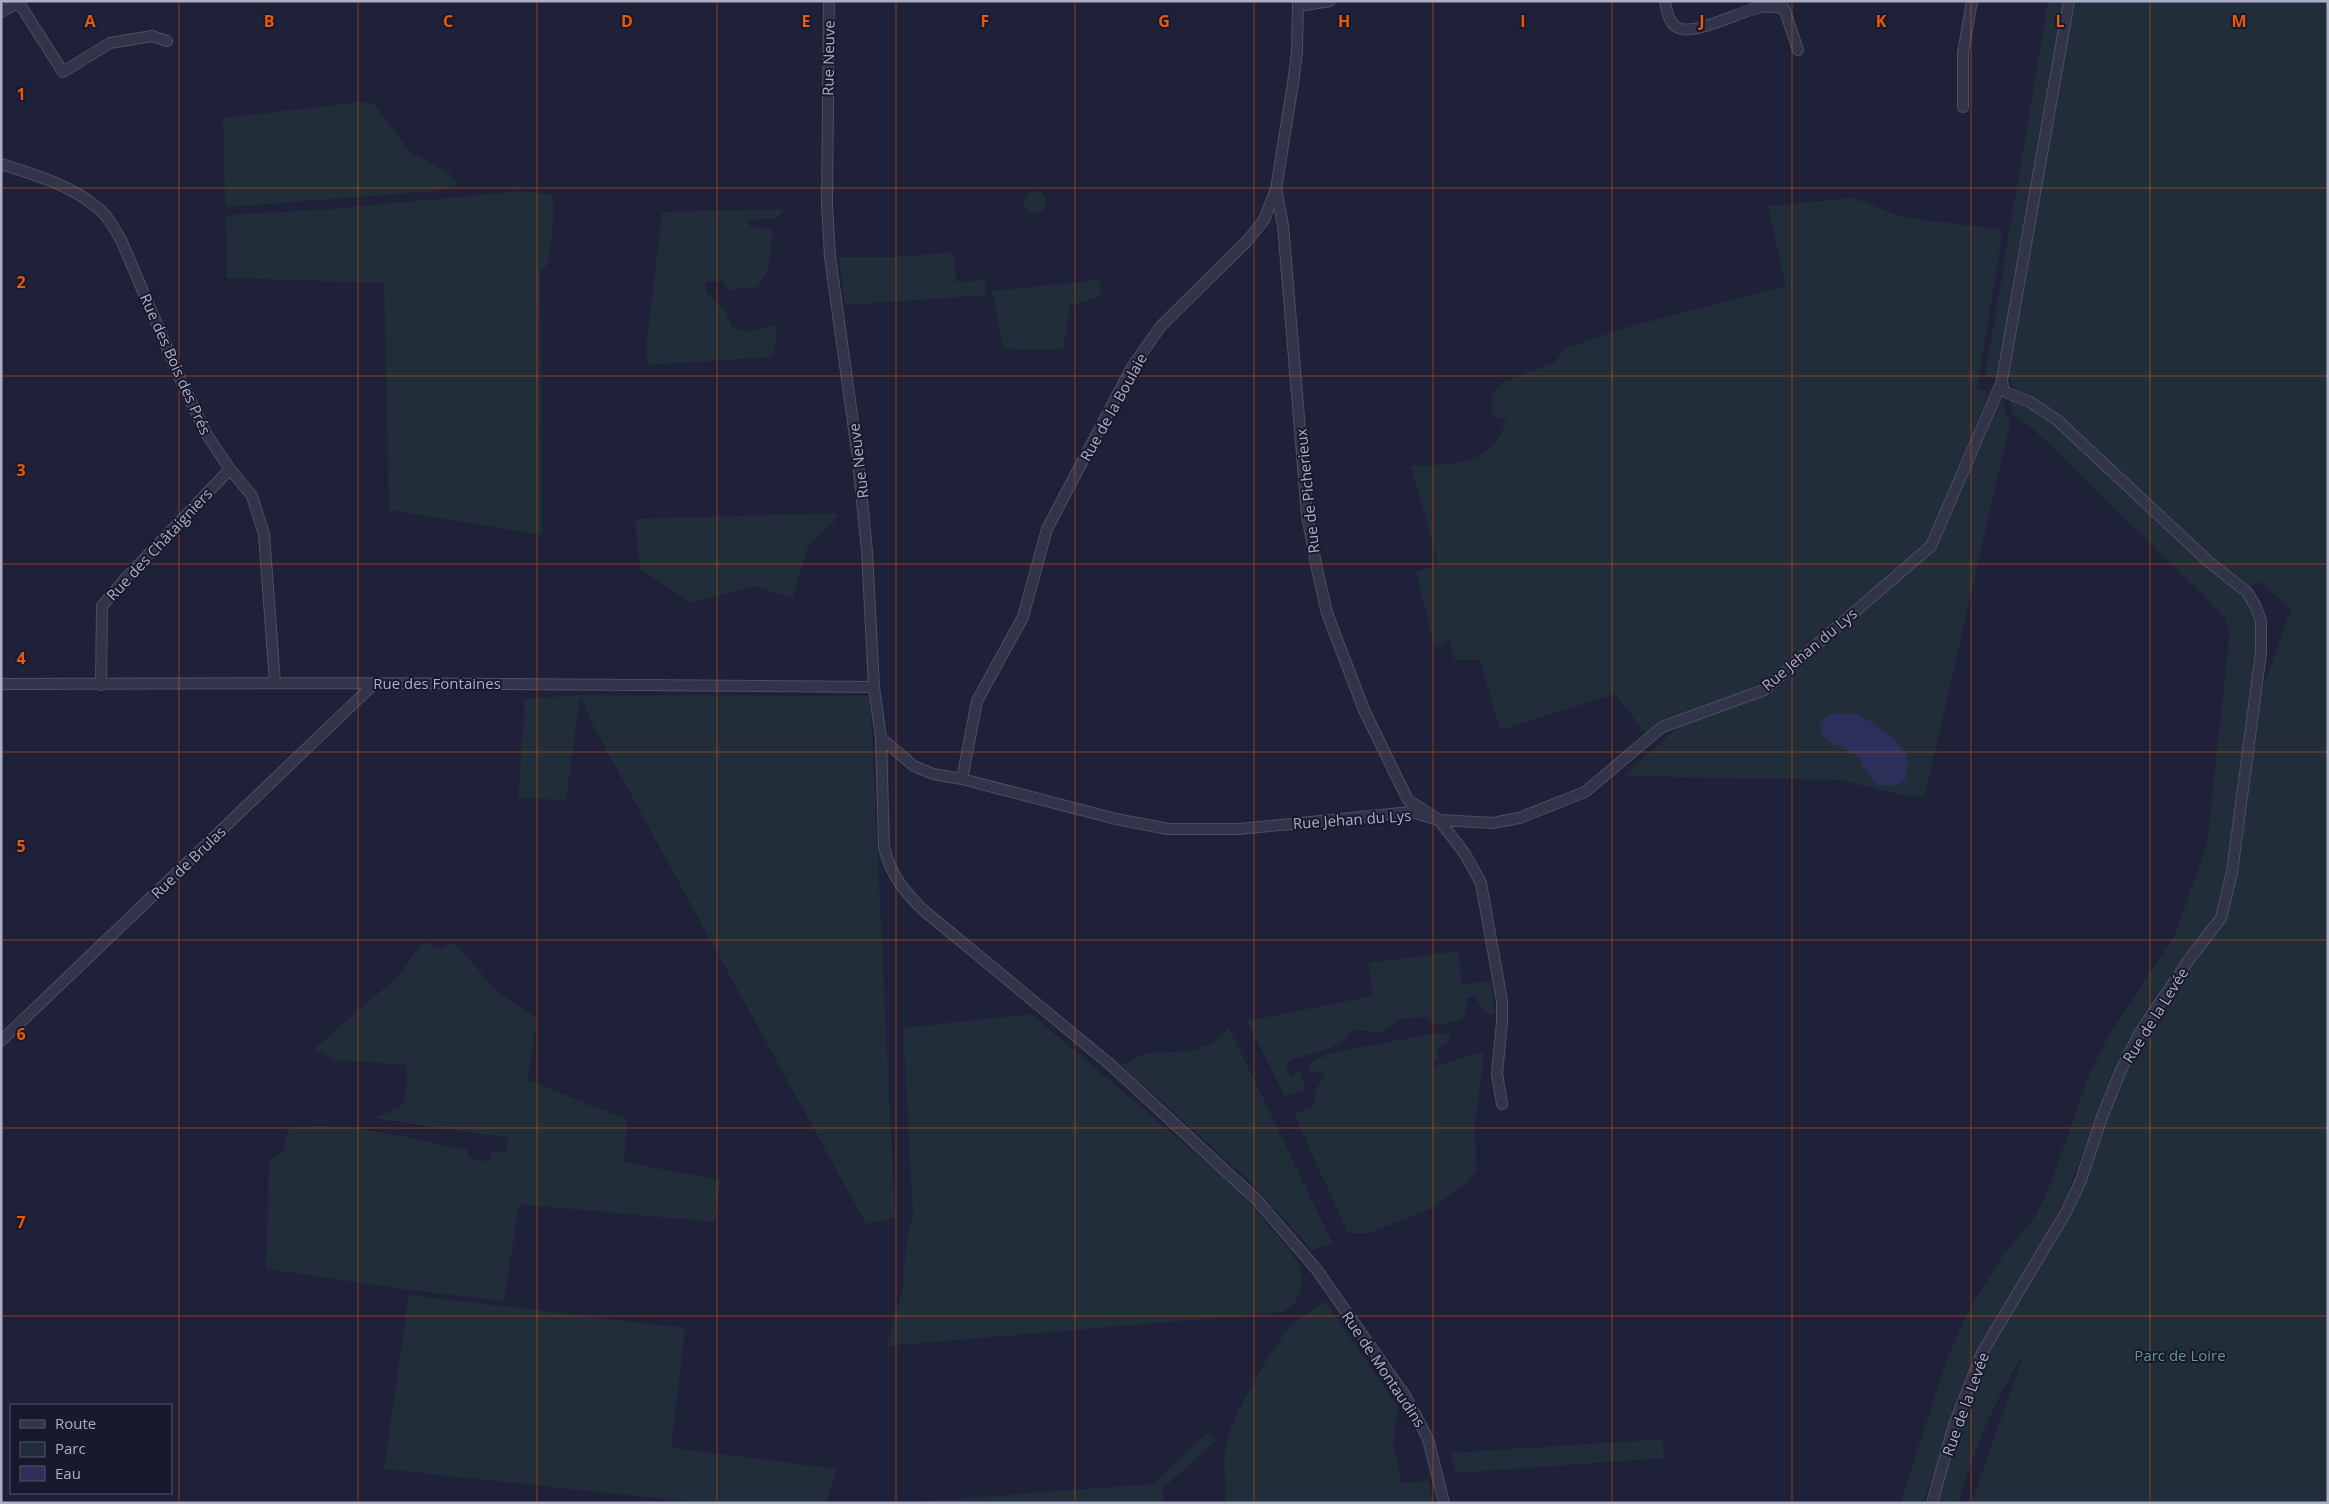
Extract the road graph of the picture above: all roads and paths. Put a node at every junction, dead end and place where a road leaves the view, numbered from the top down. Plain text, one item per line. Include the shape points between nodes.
1 (829, 1) edge
2 (1330, 1) edge
3 (1664, 1) edge
4 (1972, 1) edge
5 (2069, 1) edge
6 (20, 2) edge
7 (1298, 4) edge
8 (1, 12) edge
9 (167, 41) dead end
10 (1798, 50) dead end
11 (1963, 108) dead end
12 (1, 164) edge
13 (1276, 189) junction
14 (1260, 225) junction
15 (1284, 232) junction
16 (2002, 380) junction
17 (230, 469) junction
18 (275, 683) junction
19 (375, 683) junction
20 (1, 684) edge
21 (101, 685) junction
22 (874, 687) junction
23 (881, 738) junction
24 (962, 778) junction
25 (1439, 820) junction
26 (922, 908) joint
27 (1, 1041) edge
28 (1502, 1104) dead end
29 (1444, 1503) edge
30 (1932, 1503) edge

1 - 22 street, Rue Neuve via 827,213 859,470
2 - 7 street
3 - 10 street via 1673,25 1682,30 1762,6 1784,8
4 - 11 street via 1963,53
5 - 16 street, Rue Jehan du Lys
6 - 8 street
6 - 9 street via 62,72 110,43 152,36
7 - 13 street, Rue de la Boulaie via 1297,52
12 - 17 street, Rue des Bois des Prés via 77,193 96,205 110,221 207,435
13 - 14 street, Rue de la Boulaie
13 - 15 street, Rue de Picherieux
14 - 15 street via 1275,224
14 - 24 street, Rue de la Boulaie via 1161,326 1132,367 1047,529 1023,617 977,701
15 - 25 street, Rue de Picherieux via 1307,515 1328,613 1364,710 1408,800
16 - 25 street, Rue Jehan du Lys via 1931,546 1764,690 1662,726 1585,792 1576,796 1519,818 1493,823
16 - 30 street, Rue de la Levée via 2007,393 2030,402 2057,420 2202,556 2247,592 2261,621 2261,653 2234,862 2220,918 2146,1025 2121,1070 2066,1212 1982,1353 1954,1424
17 - 18 street, Rue des Bois des Prés via 252,496 264,534
17 - 21 street, Rue des Châtaigniers via 102,606
18 - 19 street, Rue des Fontaines
18 - 21 street, Rue des Fontaines
19 - 22 street, Rue des Fontaines
19 - 27 street, Rue de Brulas
20 - 21 street, Rue des Fontaines
22 - 23 street, Rue Neuve
23 - 24 street, Rue Jehan du Lys via 914,766 933,774
23 - 26 street, Rue Neuve via 883,831 888,862 904,891
24 - 25 street, Rue Jehan du Lys via 1116,819 1168,829 1239,828 1411,812
25 - 28 street via 1465,854 1481,883 1502,1001 1497,1074
26 - 29 street, Rue de Montaudins via 1112,1066 1257,1200 1317,1270 1420,1420 1434,1457

